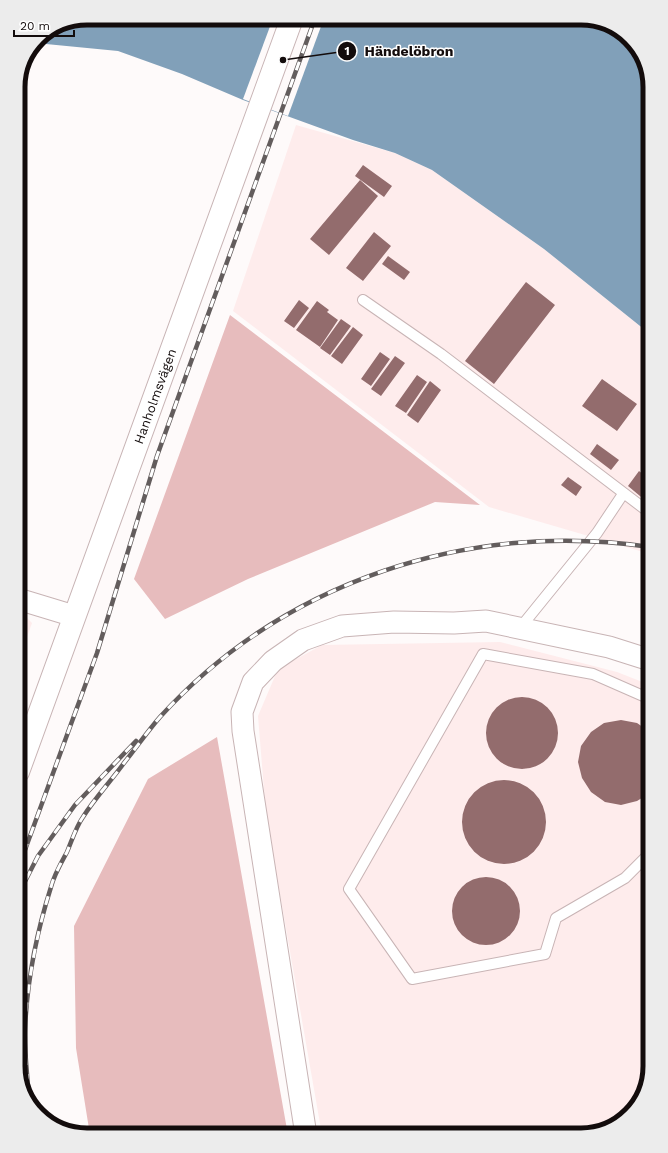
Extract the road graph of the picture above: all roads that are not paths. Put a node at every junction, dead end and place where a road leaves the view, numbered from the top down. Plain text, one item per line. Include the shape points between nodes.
1 (290, 25) edge
2 (363, 300) dead end
3 (624, 494) junction
4 (643, 508) edge
5 (25, 601) edge
6 (74, 616) junction
7 (520, 628) junction
8 (643, 658) edge
9 (643, 696) edge
10 (25, 752) edge
11 (643, 860) edge
12 (305, 1128) edge

1 - 6 street, Hanholmsvägen
2 - 3 lane via 441,354
3 - 4 lane
3 - 7 lane via 597,533
5 - 6 street
6 - 10 street, Hanholmsvägen
7 - 8 street via 609,647
7 - 12 street via 486,621 394,622 342,626 303,640 273,661 253,682 242,712 243,731
9 - 11 lane via 593,674 484,654 349,889 412,979 545,954 556,918 625,878

